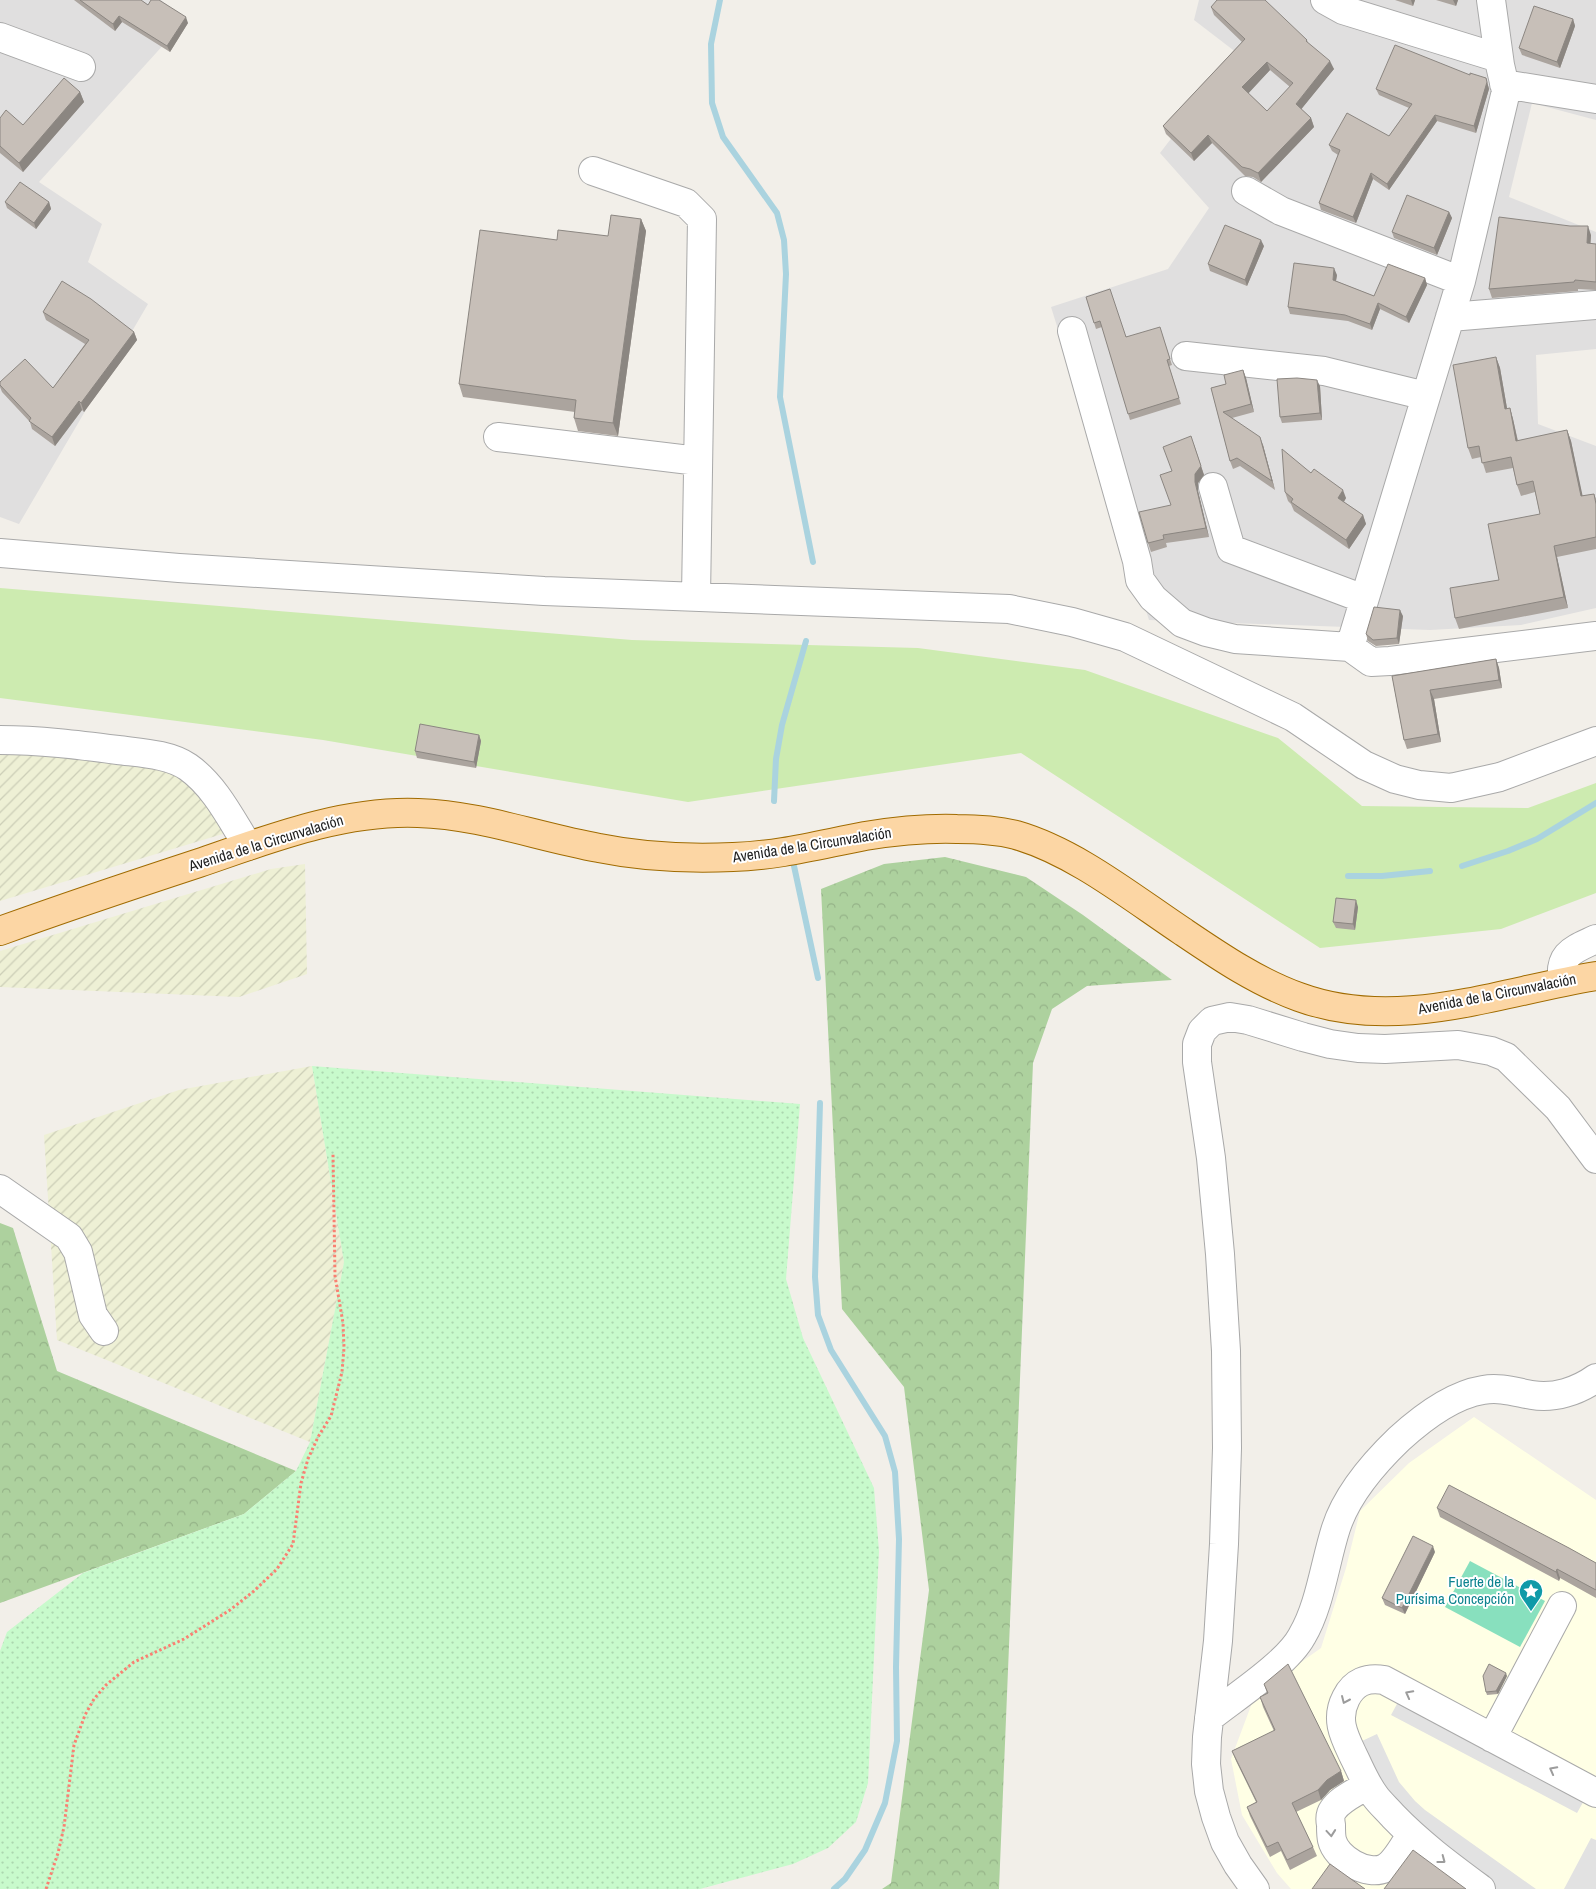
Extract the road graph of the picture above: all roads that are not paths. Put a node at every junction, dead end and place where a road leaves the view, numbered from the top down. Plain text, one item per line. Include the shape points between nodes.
1 (1325, 0) edge
2 (1490, 0) edge
3 (0, 37) edge
4 (1498, 58) junction
5 (81, 67) dead end
6 (1504, 84) junction
7 (1596, 99) edge
8 (593, 172) dead end
9 (1246, 191) dead end
10 (1461, 281) junction
11 (1596, 305) edge
12 (1450, 317) junction
13 (1072, 330) dead end
14 (1186, 356) dead end
15 (1426, 396) junction
16 (498, 437) dead end
17 (698, 461) junction
18 (1213, 487) dead end
19 (0, 553) edge
20 (696, 597) junction
21 (1364, 598) junction
22 (1596, 636) edge
23 (1350, 647) junction
24 (0, 740) edge
25 (1596, 741) edge
26 (248, 846) junction
27 (0, 931) edge
28 (1596, 939) edge
29 (1596, 976) edge
30 (1562, 981) junction
31 (1596, 1159) edge
32 (0, 1188) edge
33 (104, 1331) dead end
34 (1596, 1378) edge
35 (1562, 1606) dead end
36 (1209, 1718) junction
37 (1492, 1738) junction
38 (1368, 1785) junction
39 (1596, 1793) edge
40 (1411, 1834) junction
41 (1255, 1889) edge
42 (1481, 1889) edge

1 - 4 street via 1343,10
2 - 4 street
3 - 5 street
4 - 6 street
6 - 7 street
6 - 10 street via 1506,91
8 - 17 street via 686,203 702,219
9 - 10 street via 1281,211
10 - 12 street
11 - 12 street
12 - 15 street
13 - 23 street via 1140,580 1153,598 1182,623 1206,632 1235,639
14 - 15 street via 1324,371
15 - 21 street
16 - 17 street
17 - 20 street
18 - 21 street via 1231,549
19 - 20 street via 188,569
20 - 25 street via 1009,609 1072,622 1125,637 1190,667 1293,717 1364,764 1395,779 1419,785 1452,788 1500,777
21 - 23 street
22 - 23 street via 1371,662
24 - 26 street via 69,743 148,754 188,767 213,791
26 - 27 main road, Avenida de la Circunvalación
26 - 30 main road, Avenida de la Circunvalación via 353,817 416,812 472,818 598,848 696,858 783,852 907,830 979,829 1011,834 1067,857 1221,958 1304,999 1371,1011 1414,1011 1457,1005
28 - 30 street via 1576,948 1566,957 1561,968
29 - 30 main road, Avenida de la Circunvalación
31 - 36 street via 1558,1108 1506,1057 1491,1050 1458,1045 1358,1048 1312,1040 1230,1017 1212,1021 1202,1031 1197,1044 1197,1062 1220,1254 1227,1448 1218,1641
32 - 33 street via 69,1237 78,1252 93,1315
34 - 36 street via 1574,1390 1548,1396 1500,1389 1470,1393 1456,1398 1400,1438 1380,1457 1348,1501 1336,1526 1311,1617 1302,1638 1282,1661
35 - 37 street
36 - 41 street via 1206,1764 1209,1791 1225,1842
37 -> 38 street via 1384,1680 1372,1678 1360,1682 1345,1699 1340,1712 1340,1726
39 -> 37 street
38 - 40 street via 1376,1798
38 -> 40 street via 1332,1811 1332,1841 1337,1850 1357,1867 1377,1870 1390,1864
40 -> 42 street

